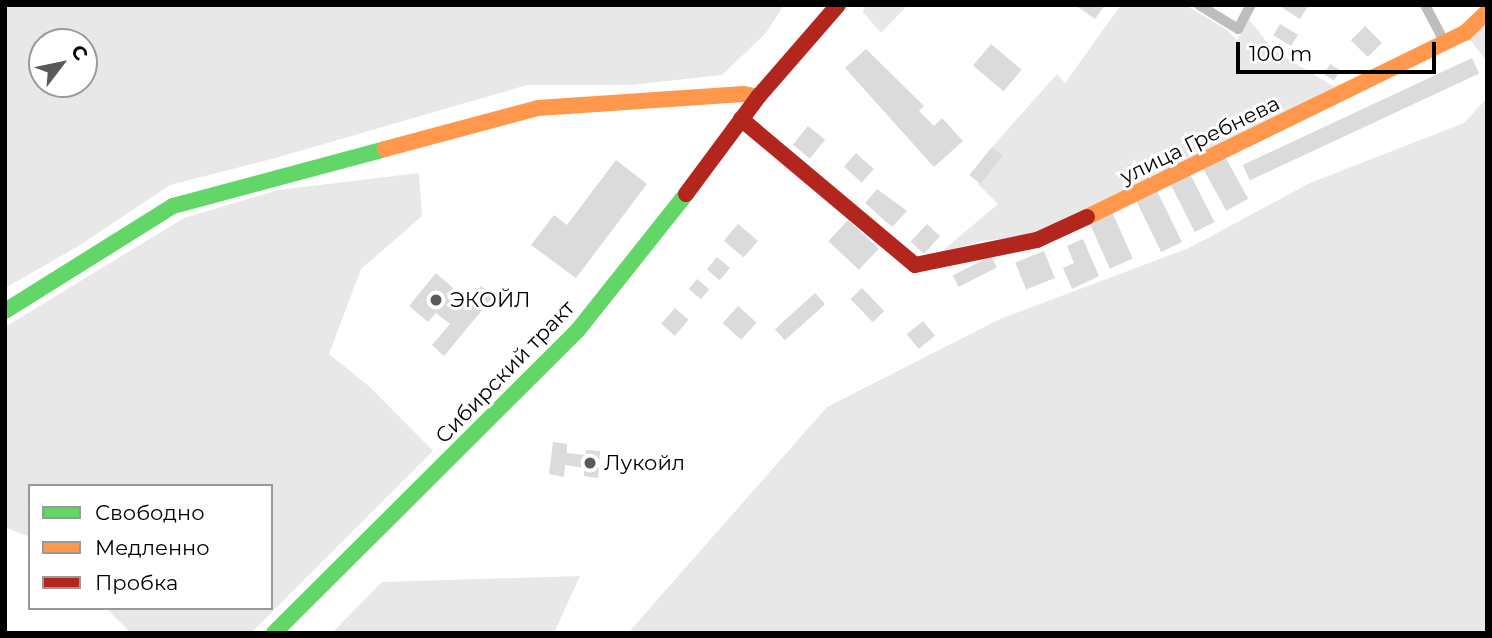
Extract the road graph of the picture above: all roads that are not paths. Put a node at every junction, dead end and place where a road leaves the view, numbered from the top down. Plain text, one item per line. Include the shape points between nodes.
1 (838, 5) edge
2 (1199, 5) edge
3 (1251, 5) edge
4 (1425, 5) edge
5 (1487, 12) edge
6 (1445, 43) junction
7 (758, 97) junction
8 (741, 119) junction
9 (5, 311) edge
10 (274, 633) edge

1 - 7 street, Сибирский тракт
2 - 3 street via 1238,29
4 - 6 street
5 - 6 street, улица Гребнева via 1465,33
6 - 8 street, улица Гребнева via 1037,240 915,265
7 - 8 street, Сибирский тракт
7 - 9 street via 744,94 538,108 173,206
8 - 10 street, Сибирский тракт via 578,330

